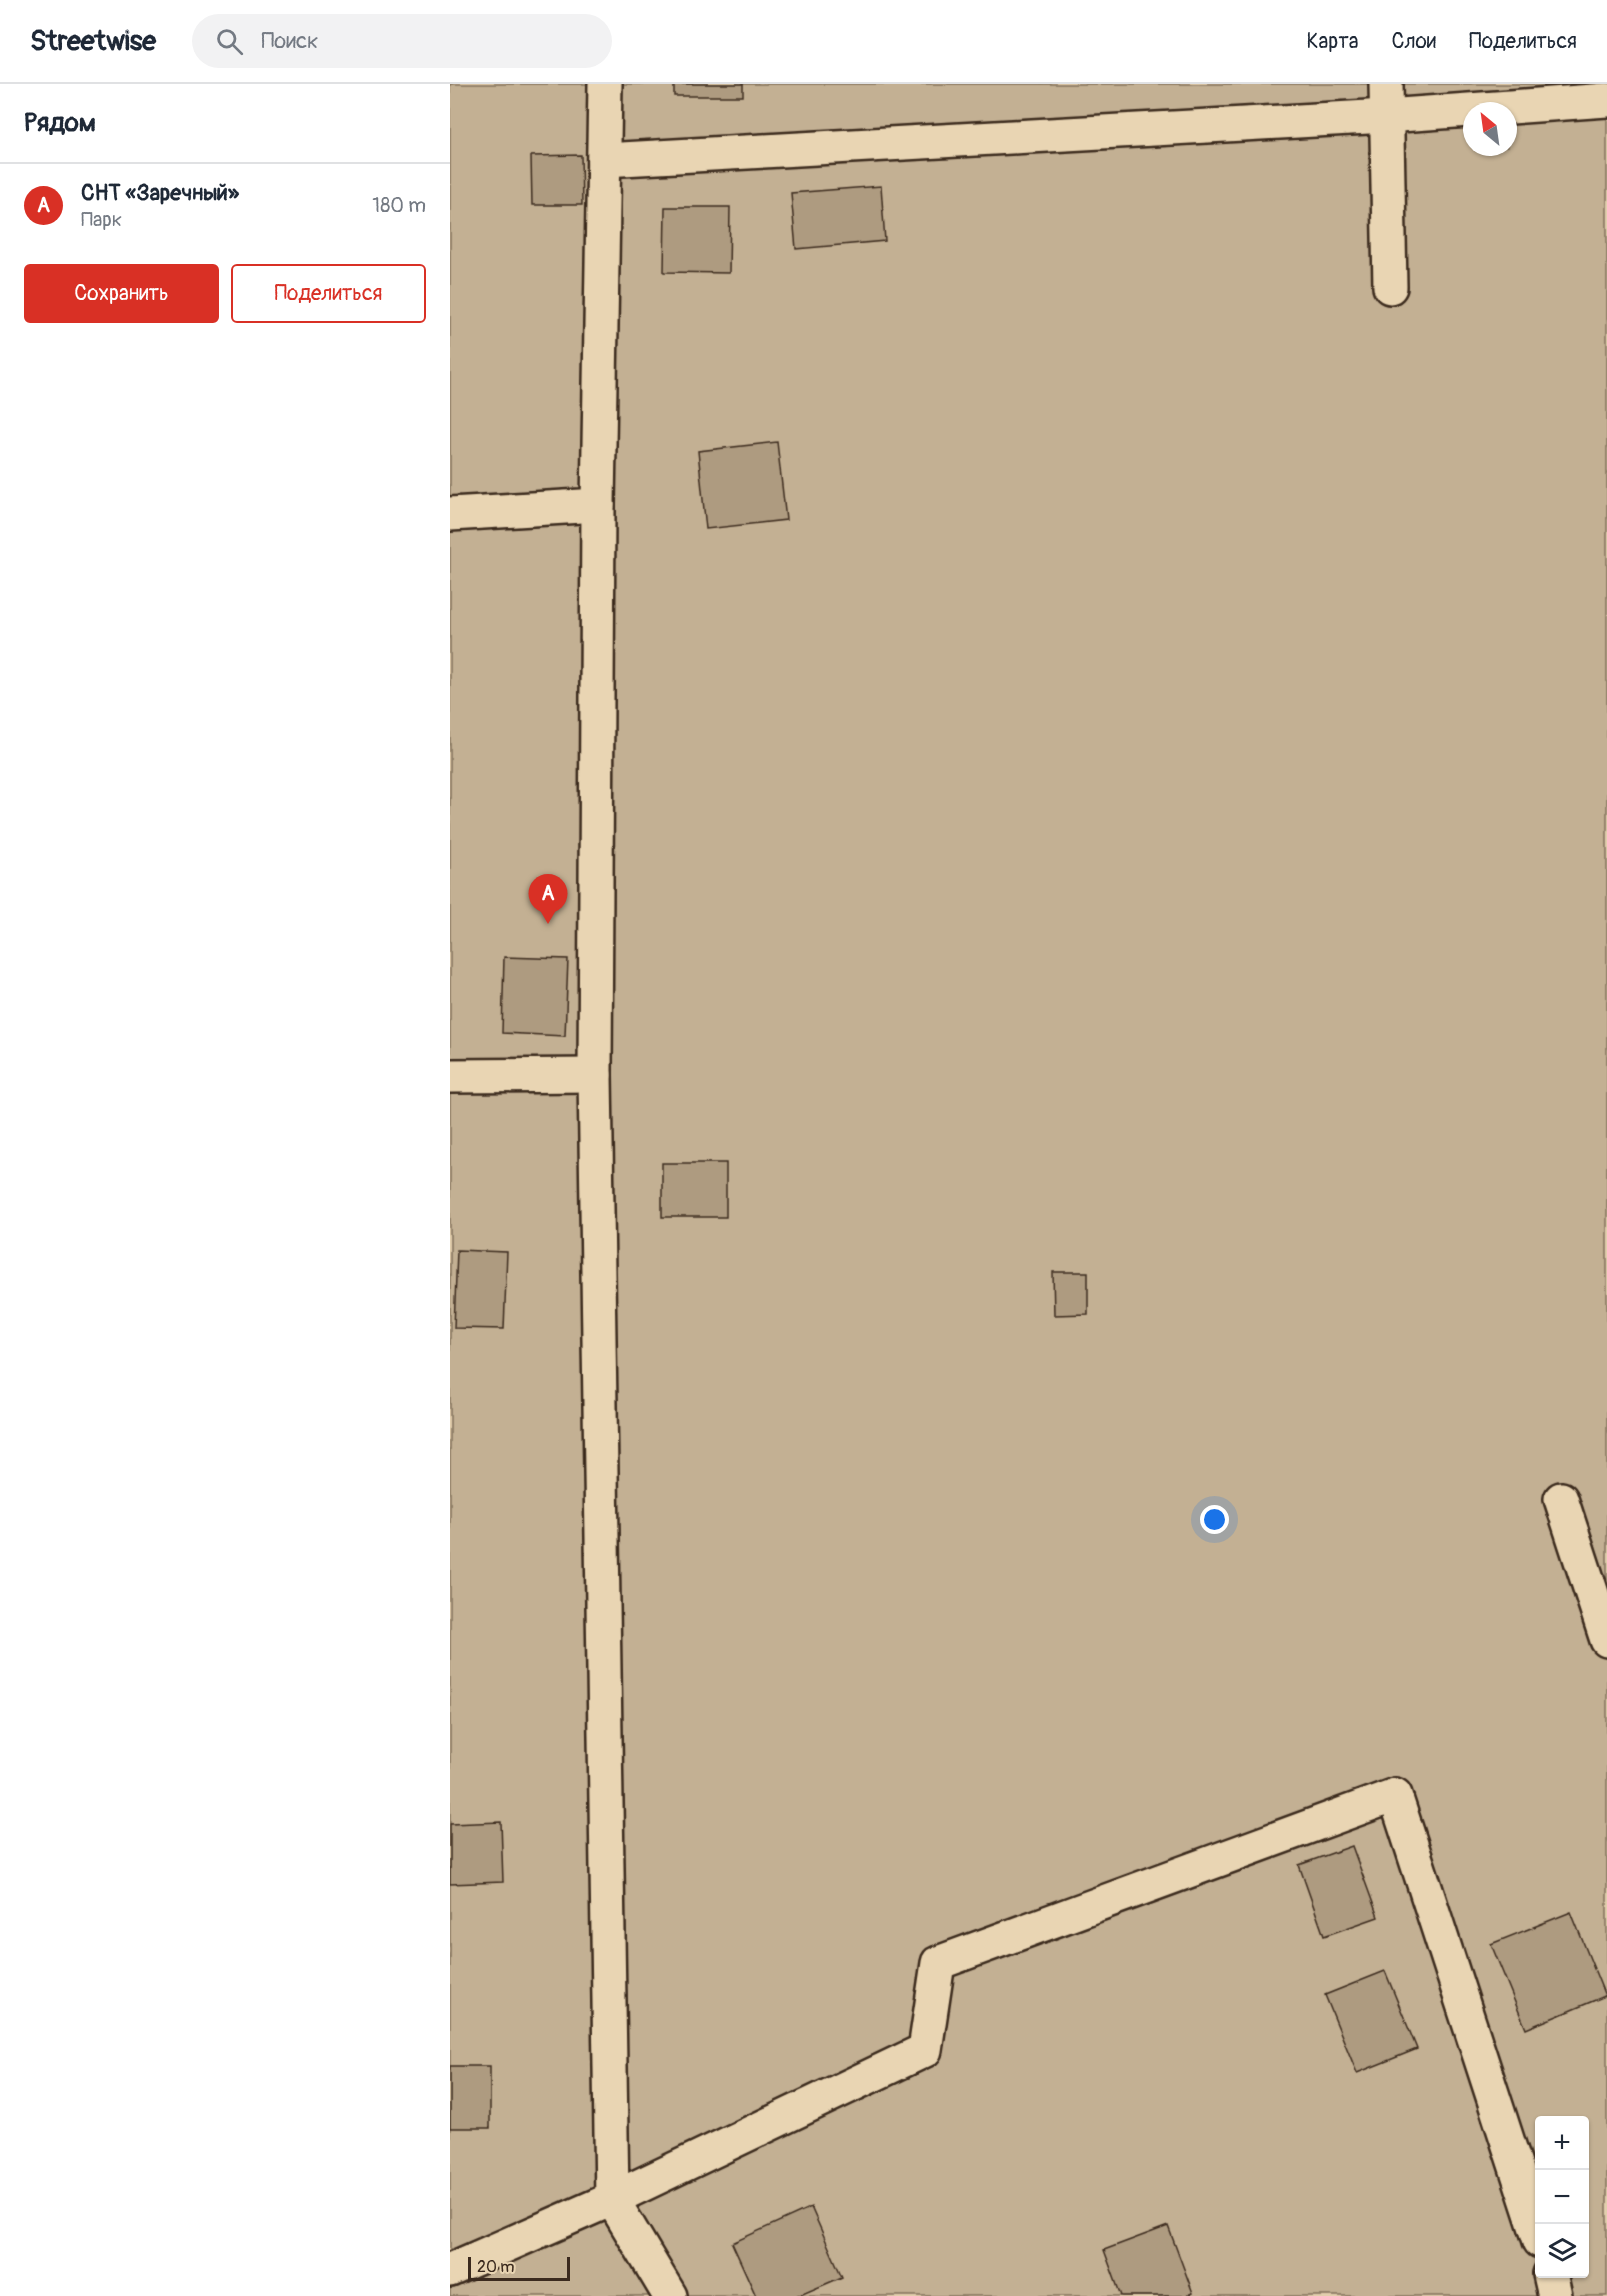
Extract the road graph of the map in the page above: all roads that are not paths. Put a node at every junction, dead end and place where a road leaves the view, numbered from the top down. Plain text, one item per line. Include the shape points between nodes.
1 (605, 84) edge
2 (1386, 100) edge
3 (1607, 100) edge
4 (604, 160) junction
5 (1390, 287) dead end
6 (598, 505) junction
7 (450, 514) edge
8 (596, 1075) junction
9 (450, 1076) edge
10 (1561, 1499) dead end
11 (1607, 1640) edge
12 (612, 2199) junction
13 (1535, 2229) edge
14 (450, 2270) edge
15 (1551, 2278) edge
16 (670, 2296) edge
17 (1556, 2296) edge

1 - 4 lane
2 - 3 lane
2 - 4 lane
2 - 5 lane
4 - 6 lane
6 - 7 lane
6 - 8 lane
8 - 9 lane
8 - 12 lane
10 - 11 lane
12 - 13 lane via 925,2050 938,1963 1395,1795
12 - 14 lane
12 - 16 lane
15 - 17 lane

